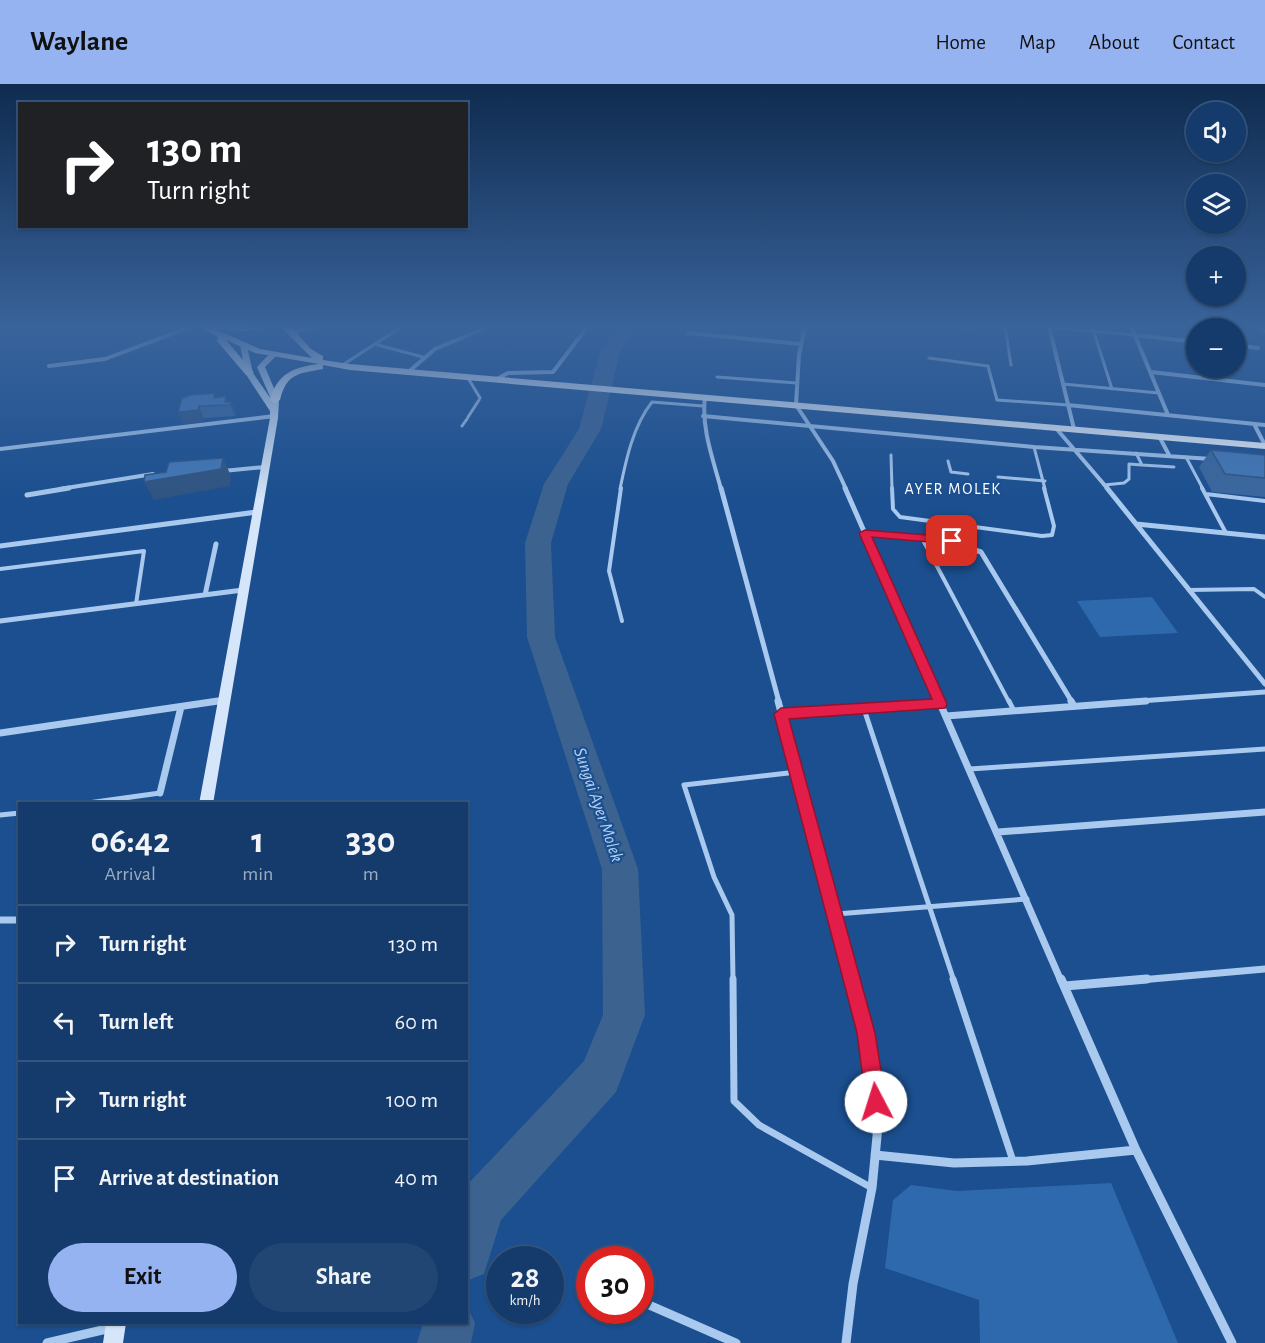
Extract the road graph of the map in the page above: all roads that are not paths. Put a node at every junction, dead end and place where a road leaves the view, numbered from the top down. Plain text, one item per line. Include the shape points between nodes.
1 (1063, 384) edge
2 (256, 385) edge
3 (268, 385) edge
4 (279, 385) edge
5 (472, 385) edge
6 (559, 385) edge
7 (797, 385) edge
8 (992, 385) edge
9 (1072, 385) edge
10 (1111, 385) edge
11 (1156, 385) edge
12 (1112, 388) junction
13 (1160, 393) junction
14 (275, 400) junction
15 (704, 401) junction
16 (796, 405) junction
17 (1068, 405) junction
18 (274, 414) junction
19 (1168, 415) junction
20 (703, 416) junction
21 (1254, 424) junction
22 (810, 425) junction
23 (1265, 425) edge
24 (462, 426) dead end
25 (1055, 427) junction
26 (1074, 429) junction
27 (1159, 436) junction
28 (1265, 445) edge
29 (1034, 447) junction
30 (1075, 448) junction
31 (0, 449) edge
32 (1136, 453) junction
33 (891, 455) dead end
34 (1169, 456) junction
35 (1186, 457) junction
36 (1220, 460) edge
37 (948, 461) dead end
38 (1142, 465) junction
39 (265, 467) junction
40 (1174, 467) dead end
41 (220, 472) edge
42 (159, 473) edge
43 (968, 474) dead end
44 (998, 477) dead end
45 (1045, 482) junction
46 (1104, 485) junction
47 (1206, 494) junction
48 (27, 495) dead end
49 (1265, 501) edge
50 (257, 512) junction
51 (1136, 524) junction
52 (865, 533) junction
53 (1226, 533) junction
54 (1265, 537) edge
55 (922, 538) junction
56 (216, 544) dead end
57 (0, 546) edge
58 (0, 570) edge
59 (243, 590) junction
60 (1189, 590) junction
61 (205, 595) junction
62 (1265, 597) edge
63 (136, 604) junction
64 (0, 621) edge
65 (622, 621) dead end
66 (1265, 684) edge
67 (1265, 692) edge
68 (224, 700) junction
69 (941, 704) junction
70 (1074, 706) junction
71 (181, 707) junction
72 (864, 709) junction
73 (1014, 711) junction
74 (781, 714) junction
75 (946, 716) junction
76 (0, 733) edge
77 (1265, 749) edge
78 (970, 769) junction
79 (797, 772) junction
80 (160, 793) joint
81 (95, 802) edge
82 (206, 802) edge
83 (1265, 812) edge
84 (18, 813) edge
85 (0, 815) edge
86 (998, 832) junction
87 (1027, 899) junction
88 (931, 907) junction
89 (836, 914) junction
90 (0, 920) edge
91 (18, 920) edge
92 (1265, 969) edge
93 (1065, 986) junction
94 (1136, 1150) junction
95 (875, 1155) junction
96 (1013, 1161) junction
97 (872, 1188) junction
98 (654, 1307) edge
99 (115, 1331) edge
100 (47, 1343) edge
101 (736, 1343) edge
102 (846, 1343) edge
103 (1232, 1343) edge

1 - 17 street
2 - 18 main road
3 - 14 main road
4 - 14 main road
5 - 24 lane via 480,399
6 - 15 main road
7 - 16 street
8 - 17 lane via 996,400
9 - 12 lane
10 - 12 lane
11 - 13 street
12 - 13 lane
13 - 19 street
14 - 18 main road
15 - 16 main road
15 - 20 street
15 - 65 lane via 647,405 636,429 612,521 609,572
16 - 22 street
16 - 25 main road
17 - 19 street
17 - 26 street
18 - 31 street
18 - 39 main road
19 - 21 street
20 - 22 street
20 - 74 street
21 - 23 street
21 - 28 street
22 - 29 street
22 - 52 street via 833,461
25 - 26 main road
25 - 30 street
26 - 27 main road
27 - 28 main road
27 - 34 street
29 - 30 street
29 - 45 lane
30 - 32 street
30 - 46 street
32 - 34 street
32 - 38 lane
33 - 45 lane via 893,509 900,517 915,520 1052,535 1054,526
34 - 35 street
35 - 36 street
35 - 47 lane
37 - 43 lane via 951,472
38 - 40 lane
38 - 46 lane via 1129,464 1129,478 1124,483
39 - 41 street
39 - 50 main road
42 - 48 street
44 - 45 lane
46 - 51 street
47 - 49 lane
47 - 53 lane
50 - 57 street
50 - 59 main road
51 - 53 street
51 - 60 street
52 - 55 street
52 - 69 street
53 - 54 street
55 - 70 street via 970,544 981,552
55 - 73 lane
56 - 61 street
58 - 63 lane via 144,551
59 - 61 street
59 - 68 main road
60 - 62 lane via 1254,590
60 - 66 street
61 - 63 street
63 - 64 street
67 - 70 street
68 - 71 street
68 - 82 main road
69 - 72 lane
69 - 75 street
70 - 73 street
71 - 76 street
71 - 80 street
72 - 74 lane
72 - 88 lane
73 - 75 street
74 - 79 street
75 - 78 street
77 - 78 lane
78 - 86 street
79 - 89 street
79 - 97 lane via 684,785 714,877 732,915 734,1101 759,1125
80 - 81 lane
83 - 86 street
84 - 85 lane
86 - 87 street
87 - 88 lane
87 - 93 street
88 - 89 lane
88 - 96 lane
89 - 95 street via 874,1078 878,1126
90 - 91 street
92 - 93 street
93 - 94 street
94 - 96 street
94 - 103 street
95 - 96 street via 954,1163
95 - 97 street
97 - 102 street
98 - 101 street
99 - 100 street

